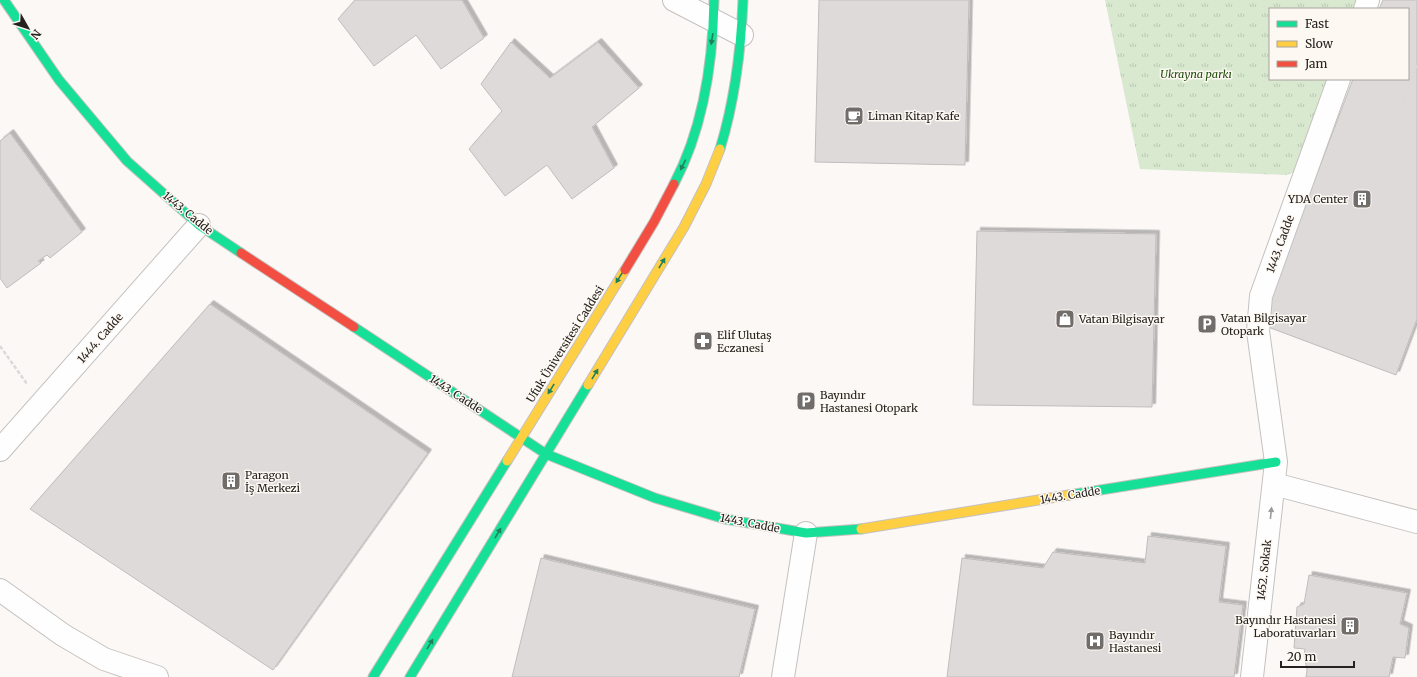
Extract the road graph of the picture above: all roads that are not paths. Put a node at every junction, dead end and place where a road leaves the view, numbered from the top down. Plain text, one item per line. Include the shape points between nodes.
1 (4, 0) edge
2 (674, 0) edge
3 (714, 0) edge
4 (743, 0) edge
5 (714, 21) junction
6 (742, 35) junction
7 (1339, 80) edge
8 (199, 225) junction
9 (522, 438) junction
10 (0, 450) edge
11 (546, 454) junction
12 (1276, 462) junction
13 (1274, 484) junction
14 (1417, 522) edge
15 (806, 533) junction
16 (0, 590) edge
17 (157, 677) edge
18 (373, 677) edge
19 (410, 677) edge
20 (783, 677) edge
21 (1252, 677) edge

1 - 8 main road, 1443. Cadde via 59,80 127,161
2 - 5 street
3 - 5 main road, Ufuk Üniversitesi Caddesi
4 - 6 main road
5 - 6 street
5 -> 9 main road, Ufuk Üniversitesi Caddesi via 702,99 689,152 654,222
11 -> 6 main road via 684,227 712,169 729,121
7 - 12 street, 1443. Cadde via 1261,296 1258,330
8 - 9 main road, 1443. Cadde
8 - 10 street, 1444. Cadde
9 - 11 main road, 1443. Cadde
9 - 18 main road, Ufuk Üniversitesi Caddesi
11 - 15 main road, 1443. Cadde via 662,500 725,519
19 -> 11 main road
12 - 13 street, 1452. Sokak
12 - 15 main road, 1443. Cadde via 847,531
13 - 14 street
21 -> 13 street, 1452. Sokak
15 - 20 street
16 - 17 street via 63,635 104,659

